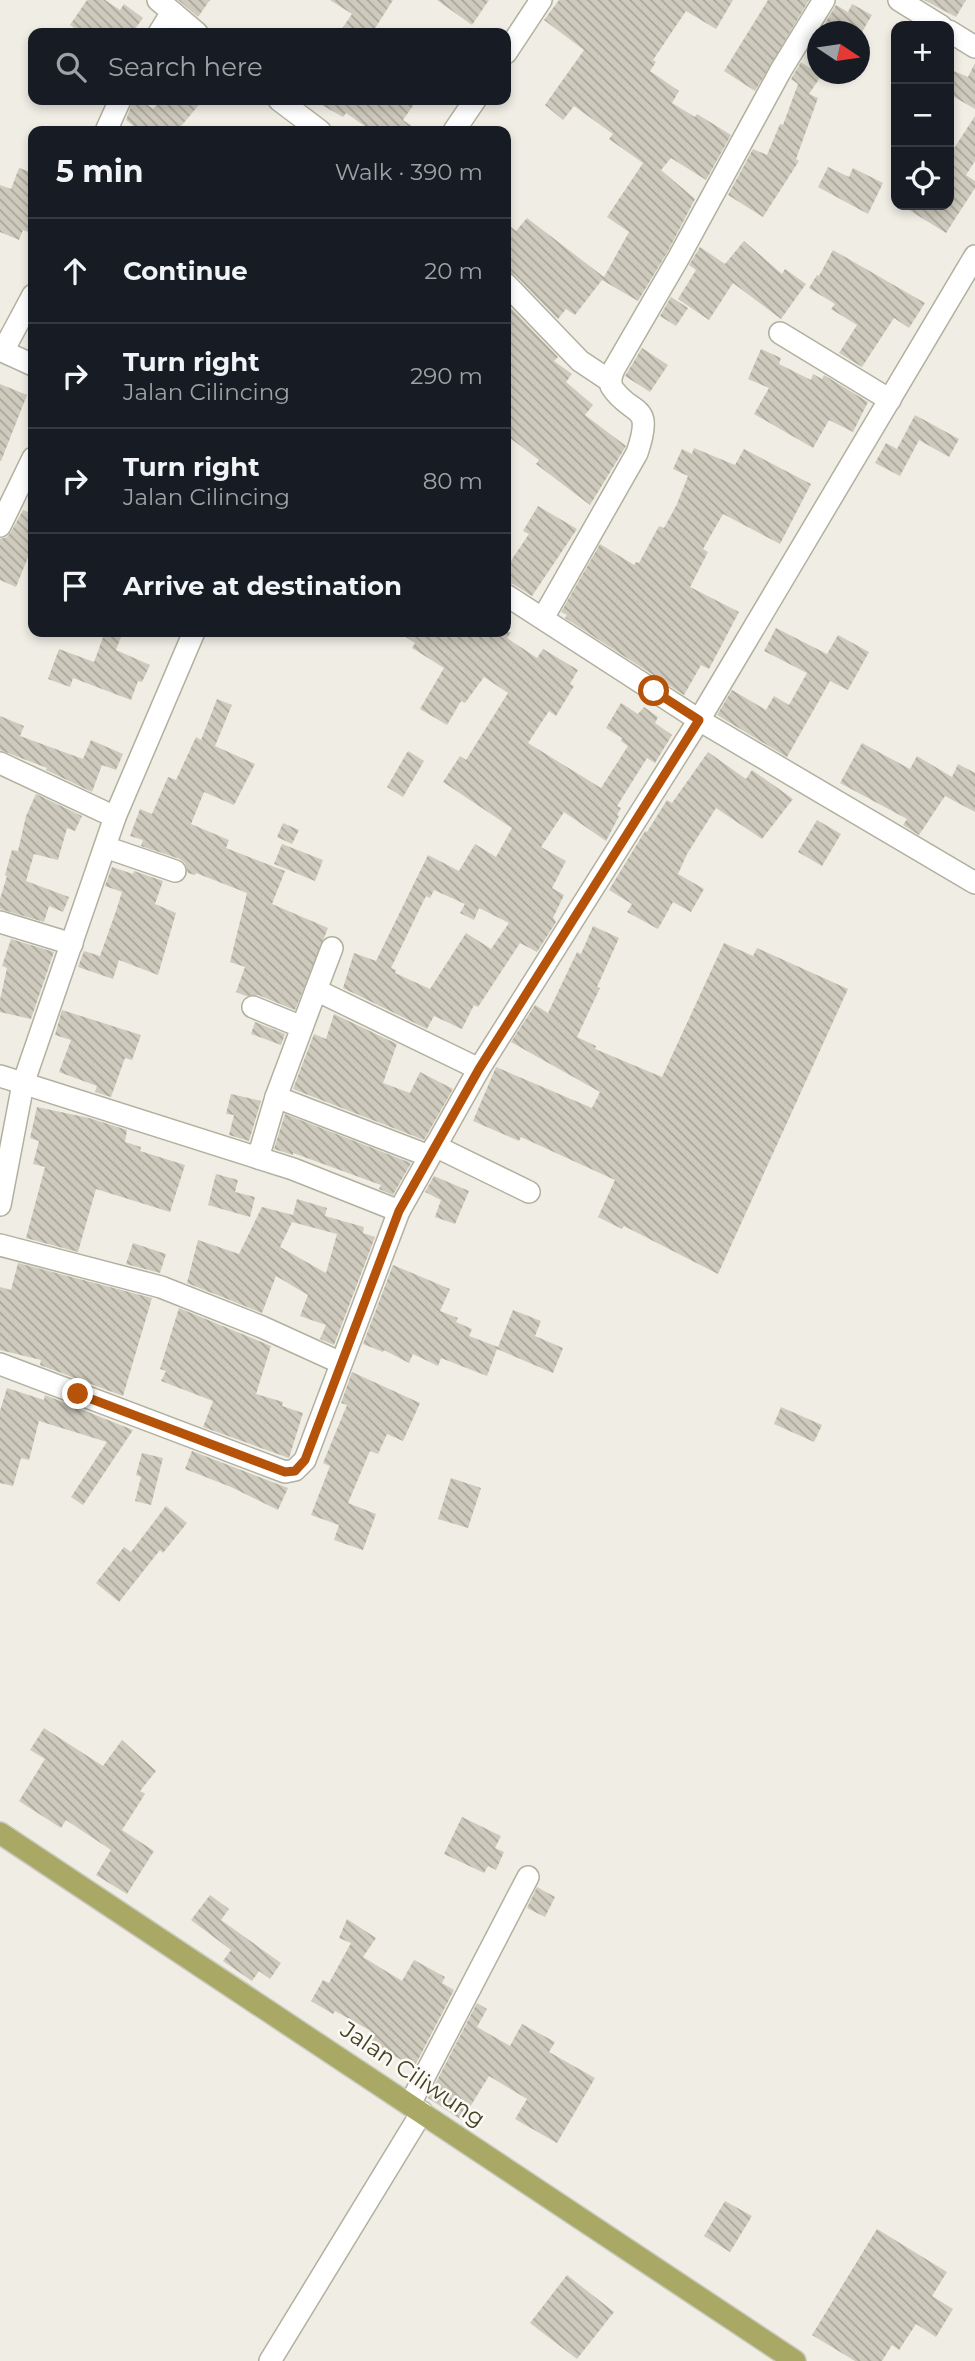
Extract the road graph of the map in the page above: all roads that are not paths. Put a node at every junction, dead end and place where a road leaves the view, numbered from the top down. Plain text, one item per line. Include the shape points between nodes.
1 (541, 0) edge
2 (824, 0) edge
3 (899, 0) edge
4 (165, 6) edge
5 (933, 21) edge
6 (160, 28) edge
7 (191, 28) edge
8 (954, 34) edge
9 (511, 45) edge
10 (975, 47) edge
11 (118, 105) edge
12 (286, 105) edge
13 (472, 105) edge
14 (108, 126) edge
15 (313, 126) edge
16 (457, 126) edge
17 (975, 256) edge
18 (511, 289) edge
19 (28, 304) edge
20 (780, 333) dead end
21 (1, 351) edge
22 (28, 363) edge
23 (610, 381) junction
24 (890, 400) junction
25 (28, 468) edge
26 (0, 526) edge
27 (511, 598) edge
28 (543, 618) junction
29 (192, 637) edge
30 (699, 720) junction
31 (0, 763) edge
32 (116, 817) junction
33 (105, 847) junction
34 (175, 871) dead end
35 (975, 883) edge
36 (0, 922) edge
37 (72, 944) junction
38 (332, 948) dead end
39 (316, 990) junction
40 (253, 1007) dead end
41 (302, 1027) junction
42 (479, 1069) junction
43 (0, 1076) edge
44 (23, 1084) junction
45 (276, 1097) junction
46 (432, 1151) junction
47 (258, 1158) junction
48 (3, 1177) edge
49 (529, 1192) dead end
50 (0, 1205) edge
51 (399, 1211) junction
52 (0, 1245) edge
53 (341, 1363) junction
54 (0, 1364) edge
55 (0, 1833) edge
56 (528, 1877) dead end
57 (416, 2108) junction
58 (270, 2361) edge
59 (795, 2361) edge

1 - 9 street
2 - 23 street
3 - 5 street
4 - 6 street
4 - 7 street
8 - 10 street
11 - 14 street
12 - 15 street
13 - 16 street
17 - 24 street
18 - 23 street via 580,361
19 - 21 street
20 - 24 street
21 - 22 street
23 - 28 street via 614,391 643,417 642,438
24 - 30 street
25 - 26 street
27 - 28 street
28 - 30 street
29 - 32 street
30 - 35 street
30 - 42 street
31 - 32 street
32 - 33 street
33 - 34 street
33 - 37 street
36 - 37 street
37 - 44 street
38 - 39 street
39 - 41 street
39 - 42 street
40 - 41 street
41 - 45 street
42 - 46 street
43 - 44 street
44 - 47 street
44 - 48 street
45 - 46 street
45 - 47 street
46 - 49 street
46 - 51 street
47 - 51 street
48 - 50 street
51 - 53 street
52 - 53 street via 161,1287
53 - 54 street via 305,1460 295,1471 285,1472
55 - 57 main road, Jalan Ciliwung
56 - 57 street
57 - 58 street
57 - 59 main road, Jalan Ciliwung

